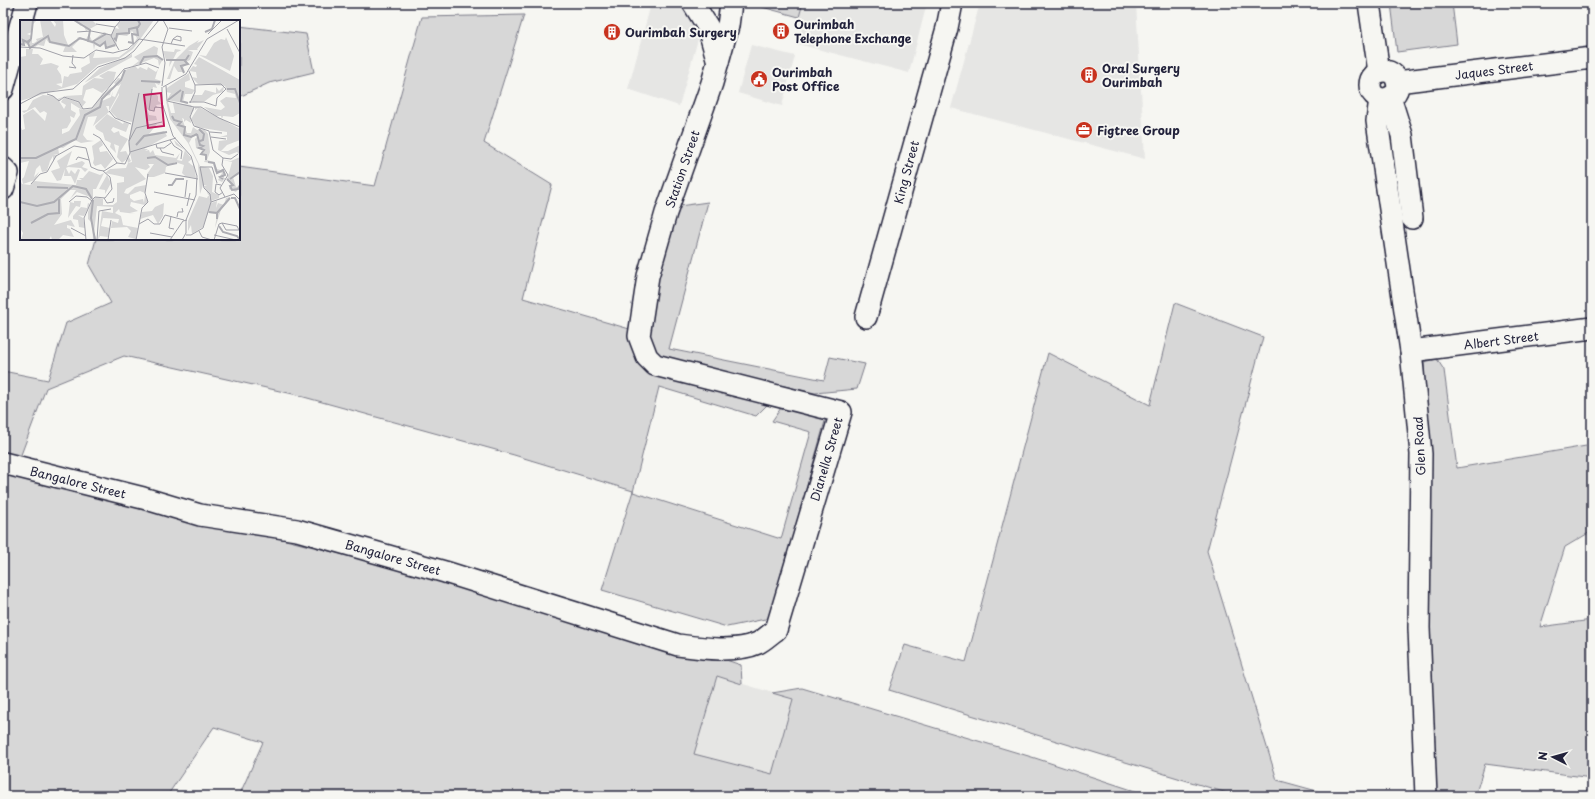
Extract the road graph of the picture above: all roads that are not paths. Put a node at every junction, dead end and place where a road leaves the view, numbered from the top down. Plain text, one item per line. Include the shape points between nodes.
1 (27, 3) edge
2 (693, 3) edge
3 (731, 3) edge
4 (952, 3) edge
5 (956, 3) edge
6 (1369, 3) edge
7 (22, 20) edge
8 (20, 26) edge
9 (947, 28) junction
10 (1592, 58) edge
11 (718, 63) junction
12 (3, 88) edge
13 (1389, 93) junction
14 (3, 168) edge
15 (3, 189) edge
16 (1412, 218) dead end
17 (866, 317) dead end
18 (1592, 328) edge
19 (639, 336) joint
20 (1411, 351) junction
21 (3, 463) edge
22 (776, 630) joint
23 (1426, 796) edge

1 - 7 street
2 - 11 street via 708,27
3 - 11 street, Station Street
4 - 9 street, King Street
5 - 9 street, King Street
6 - 13 street via 1379,72 1372,78 1370,86 1373,94
8 - 12 street
9 - 17 street, King Street
10 - 13 street, Jaques Street
11 - 19 street, Station Street via 666,213 650,269
13 - 16 street via 1402,135
13 - 20 street, Glen Road via 1377,121
14 - 15 street via 8,173
18 - 20 street, Albert Street
19 - 22 street, Dianella Street via 647,357 654,365 841,412
20 - 23 street, Glen Road via 1421,454 1419,628
21 - 22 street, Bangalore Street via 200,515 297,530 445,572 678,645 713,649 734,648 758,643

